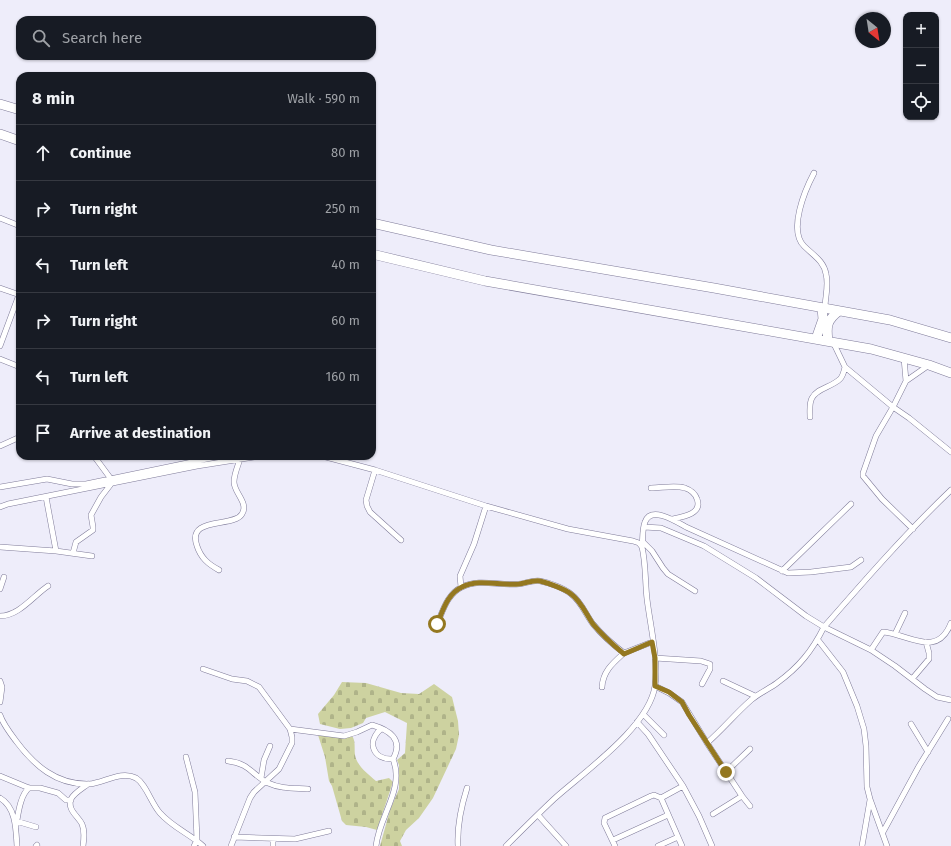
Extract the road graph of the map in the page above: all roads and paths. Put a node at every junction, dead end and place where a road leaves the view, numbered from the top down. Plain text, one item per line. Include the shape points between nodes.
1 (0, 104) edge
2 (16, 109) edge
3 (0, 134) edge
4 (16, 140) edge
5 (814, 173) dead end
6 (0, 218) edge
7 (16, 224) edge
8 (376, 224) edge
9 (376, 255) edge
10 (0, 288) edge
11 (16, 293) edge
12 (16, 304) edge
13 (824, 308) junction
14 (839, 311) junction
15 (951, 338) edge
16 (816, 339) junction
17 (831, 342) junction
18 (0, 346) edge
19 (904, 358) junction
20 (0, 359) edge
21 (16, 365) edge
22 (929, 365) junction
23 (845, 367) junction
24 (951, 373) edge
25 (906, 381) junction
26 (892, 407) junction
27 (810, 417) dead end
28 (16, 439) edge
29 (0, 446) edge
30 (951, 452) edge
31 (97, 460) edge
32 (203, 460) edge
33 (224, 460) edge
34 (239, 460) edge
35 (337, 460) edge
36 (375, 470) junction
37 (111, 481) junction
38 (0, 487) edge
39 (651, 488) dead end
40 (951, 490) edge
41 (46, 497) junction
42 (851, 504) dead end
43 (486, 506) junction
44 (0, 507) edge
45 (672, 519) junction
46 (644, 527) junction
47 (913, 529) junction
48 (401, 540) dead end
49 (643, 544) junction
50 (0, 547) edge
51 (56, 551) junction
52 (73, 553) junction
53 (92, 556) dead end
54 (861, 560) dead end
55 (219, 570) dead end
56 (782, 571) junction
57 (4, 576) dead end
58 (48, 586) dead end
59 (461, 587) junction
60 (0, 589) edge
61 (695, 591) dead end
62 (904, 613) dead end
63 (0, 616) edge
64 (951, 623) edge
65 (437, 624) dead end
66 (824, 627) junction
67 (894, 634) junction
68 (818, 640) junction
69 (652, 642) junction
70 (926, 642) junction
71 (871, 650) junction
72 (624, 654) junction
73 (655, 658) junction
74 (204, 669) dead end
75 (912, 679) junction
76 (0, 681) edge
77 (723, 681) dead end
78 (702, 684) dead end
79 (602, 686) dead end
80 (655, 686) junction
81 (755, 696) junction
82 (951, 700) edge
83 (0, 702) edge
84 (643, 714) junction
85 (0, 715) edge
86 (948, 718) dead end
87 (637, 722) junction
88 (911, 724) dead end
89 (290, 728) junction
90 (381, 729) junction
91 (664, 735) dead end
92 (708, 743) junction
93 (270, 746) dead end
94 (750, 749) dead end
95 (928, 752) junction
96 (186, 757) dead end
97 (393, 758) junction
98 (228, 761) dead end
99 (726, 772) junction
100 (0, 776) edge
101 (261, 778) junction
102 (266, 782) junction
103 (88, 784) junction
104 (683, 786) junction
105 (29, 788) junction
106 (467, 788) dead end
107 (308, 789) dead end
108 (742, 796) junction
109 (0, 798) edge
110 (661, 798) junction
111 (870, 799) junction
112 (71, 800) junction
113 (750, 806) dead end
114 (713, 814) dead end
115 (538, 815) junction
116 (668, 815) junction
117 (16, 824) junction
118 (36, 827) dead end
119 (329, 831) dead end
120 (883, 832) junction
121 (234, 837) junction
122 (678, 837) junction
123 (273, 839) junction
124 (197, 840) junction
125 (613, 840) junction
126 (17, 846) edge
127 (83, 846) edge
128 (194, 846) edge
129 (203, 846) edge
130 (231, 846) edge
131 (273, 846) edge
132 (376, 846) edge
133 (458, 846) edge
134 (506, 846) edge
135 (566, 846) edge
136 (615, 846) edge
137 (658, 846) edge
138 (682, 846) edge
139 (712, 846) edge
140 (862, 846) edge
141 (887, 846) edge

1 - 2 highway
3 - 4 highway
5 - 13 street via 800,206 798,231 799,240 822,262 826,274
6 - 7 street
8 - 13 highway via 491,250
9 - 16 highway via 485,281
10 - 11 street
12 - 18 street
13 - 14 highway
13 - 16 highway
14 - 15 highway via 890,320
14 - 17 highway via 827,327
16 - 17 highway
17 - 19 highway
17 - 23 street
19 - 22 highway
19 - 25 street
20 - 21 street
22 - 24 highway
22 - 25 street
23 - 26 street
23 - 27 street via 841,378 812,397
25 - 26 street
26 - 30 street
26 - 47 street via 876,436 863,476
28 - 29 street
31 - 37 street
32 - 37 street
33 - 37 street
34 - 55 street via 234,482 243,504 242,513 235,518 202,528 195,541 204,560
35 - 36 street
36 - 43 street
36 - 48 street via 366,500 367,506 370,512
37 - 38 street via 79,484 48,479
37 - 41 street
37 - 52 street via 91,515 93,530 76,542
39 - 45 street via 679,487 695,495 698,507 694,512
40 - 47 street
41 - 44 street
41 - 51 street
42 - 56 street
43 - 49 street via 568,529
43 - 59 street via 460,576
45 - 46 street via 651,516 647,518
45 - 56 street
46 - 49 street
46 - 66 street via 661,528 704,546 756,578
47 - 66 street
49 - 61 street via 655,555 668,574
49 - 69 street
50 - 51 street
51 - 52 street
52 - 53 street
54 - 56 street via 851,567 811,572
57 - 60 street
58 - 63 street via 15,613
59 - 65 street via 446,602
59 - 72 street via 477,582 513,584 541,581 565,590 572,594 609,642
62 - 67 street
64 - 70 street via 943,637
66 - 68 street
66 - 71 street
67 - 70 street
67 - 71 street via 883,632
68 - 81 street via 798,665 776,684
68 - 111 street via 843,672 857,706 864,729
69 - 72 street
69 - 73 street
70 - 75 street via 929,659
71 - 75 street
72 - 79 street via 606,672
73 - 78 street via 701,661 710,664
73 - 80 street
74 - 89 street via 259,687
75 - 82 street via 937,697
76 - 83 street
77 - 81 street
80 - 84 street
80 - 92 street via 682,702
81 - 92 street
84 - 87 street
84 - 91 street
85 - 103 street via 11,735 40,768 73,783
86 - 95 street
87 - 104 street
87 - 115 street
88 - 95 street
89 - 90 street via 344,736 372,725
89 - 102 street via 290,749 279,769
90 - 97 street via 396,740 397,747
90 - 97 street via 373,740 375,752 380,757
92 - 99 street
93 - 101 street
94 - 99 street
95 - 120 street
96 - 124 street via 195,792
97 - 132 street via 397,780
98 - 101 street via 241,764
99 - 108 street
100 - 105 street
101 - 102 street
102 - 107 street via 281,788
102 - 121 street via 250,798
103 - 112 street
103 - 124 street via 116,776 135,777 141,782 161,814 171,824
104 - 110 street
104 - 139 street
105 - 112 street via 58,793 66,800
105 - 117 street via 22,798
106 - 133 street via 462,804
108 - 113 street
108 - 114 street
109 - 117 street via 10,808
110 - 116 street
110 - 125 street via 651,796 605,818 604,823
111 - 120 street
111 - 140 street
112 - 127 street via 72,811 84,829
115 - 134 street
115 - 135 street
116 - 122 street
116 - 125 street
117 - 118 street
117 - 126 street
119 - 123 street via 302,838
120 - 141 street
121 - 123 street
121 - 130 street
122 - 137 street
122 - 138 street
123 - 131 street
124 - 128 street
124 - 129 street
125 - 136 street

